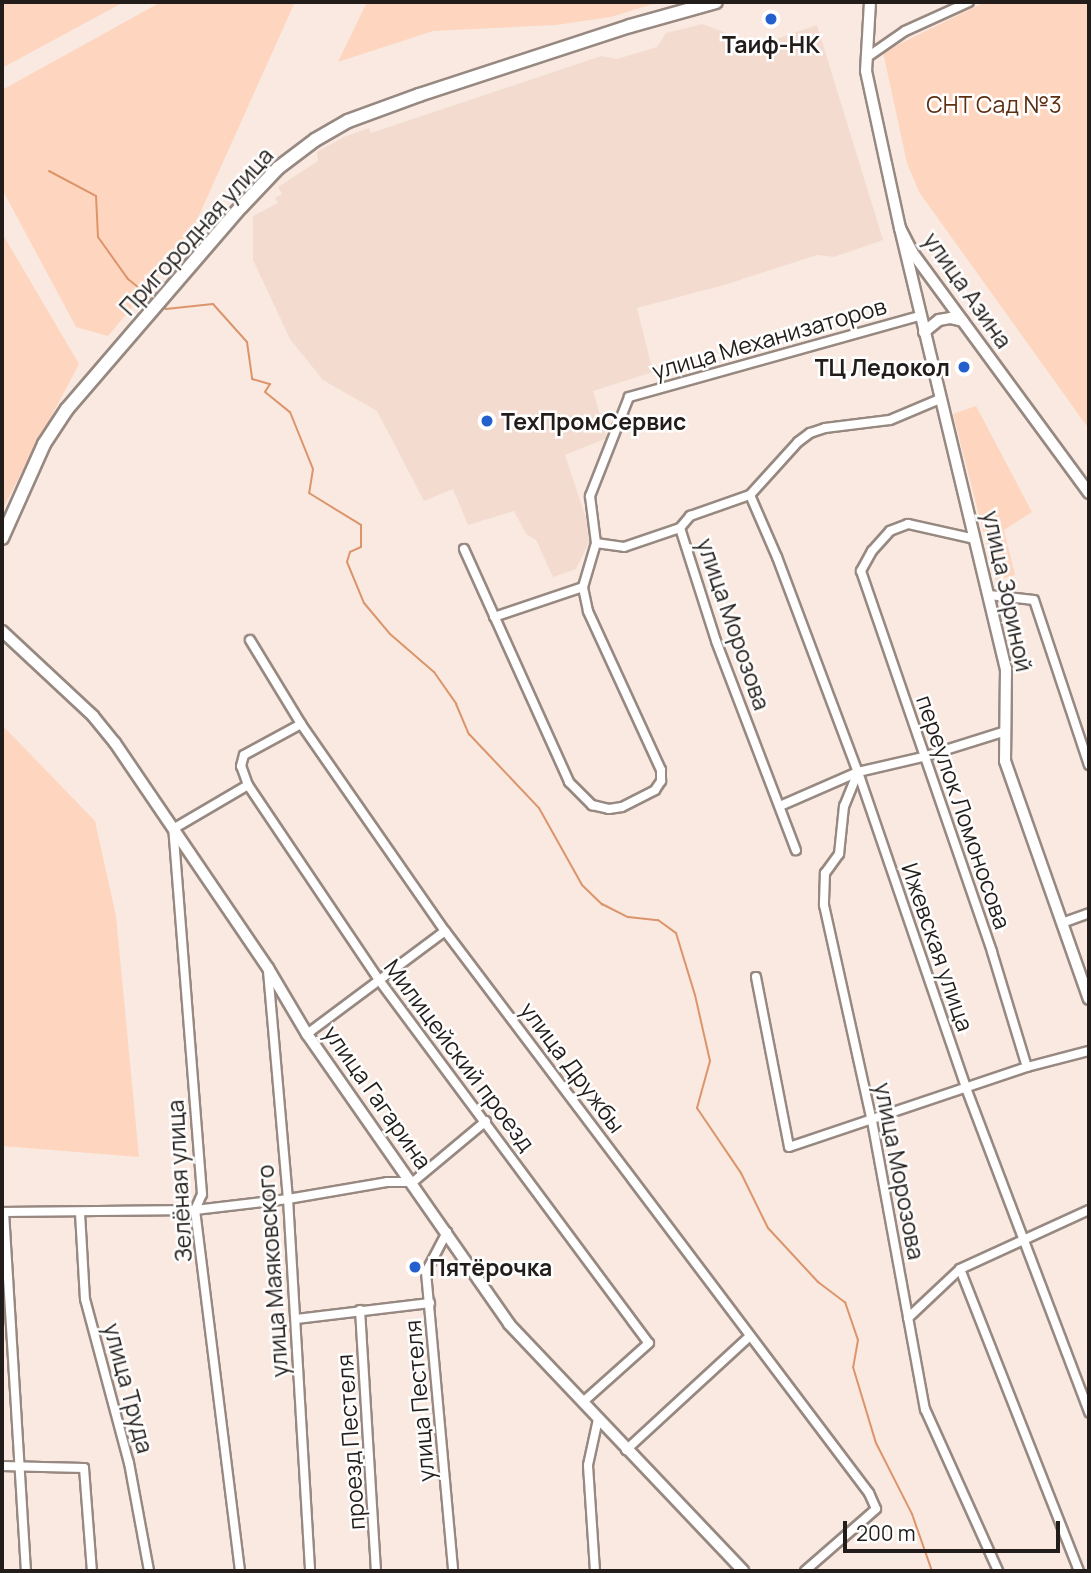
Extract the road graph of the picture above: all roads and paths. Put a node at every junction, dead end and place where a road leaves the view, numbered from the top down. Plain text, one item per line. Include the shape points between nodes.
1 (716, 2) edge
2 (870, 2) edge
3 (968, 2) edge
4 (866, 58) junction
5 (900, 228) junction
6 (919, 316) junction
7 (963, 321) junction
8 (924, 332) junction
9 (942, 398) junction
10 (1089, 493) edge
11 (750, 495) junction
12 (680, 528) junction
13 (2, 538) edge
14 (975, 539) junction
15 (596, 543) junction
16 (464, 549) dead end
17 (583, 587) junction
18 (989, 595) junction
19 (495, 617) junction
20 (2, 631) edge
21 (250, 640) dead end
22 (301, 724) junction
23 (1003, 732) junction
24 (923, 757) junction
25 (1089, 765) edge
26 (858, 772) junction
27 (248, 785) junction
28 (780, 806) junction
29 (173, 829) junction
30 (796, 850) dead end
31 (1089, 913) edge
32 (1062, 923) junction
33 (445, 931) junction
34 (268, 968) junction
35 (755, 977) dead end
36 (379, 980) junction
37 (1089, 999) edge
38 (307, 1034) junction
39 (1089, 1051) edge
40 (1027, 1067) junction
41 (966, 1088) junction
42 (486, 1121) junction
43 (872, 1121) junction
44 (413, 1182) junction
45 (288, 1199) junction
46 (195, 1210) junction
47 (3, 1212) edge
48 (80, 1213) junction
49 (1088, 1214) edge
50 (447, 1232) junction
51 (1025, 1239) junction
52 (960, 1269) junction
53 (430, 1303) junction
54 (360, 1310) junction
55 (908, 1318) junction
56 (296, 1320) junction
57 (750, 1336) junction
58 (583, 1402) junction
59 (1089, 1412) edge
60 (598, 1419) junction
61 (626, 1450) junction
62 (20, 1465) junction
63 (2, 1466) edge
64 (26, 1571) edge
65 (92, 1571) edge
66 (149, 1571) edge
67 (240, 1571) edge
68 (310, 1571) edge
69 (376, 1571) edge
70 (453, 1571) edge
71 (595, 1571) edge
72 (743, 1571) edge
73 (804, 1571) edge
74 (998, 1571) edge
75 (1079, 1571) edge

1 - 13 main road, Пригородная улица via 419,94 348,121 315,140 278,168 241,207 67,409 44,444
2 - 4 main road, улица Азина
3 - 4 street via 905,31
4 - 5 main road, улица Азина via 871,103
5 - 6 main road, улица Зориной
5 - 7 main road, улица Азина via 912,252
6 - 8 main road, улица Зориной
6 - 15 street, улица Механизаторов via 629,397 590,496
7 - 8 main road via 939,320
7 - 10 main road, улица Азина
8 - 9 main road, улица Зориной
9 - 11 street via 890,420 810,433
9 - 14 main road, улица Зориной
11 - 12 street via 690,516
11 - 26 street, Ижевская улица
12 - 15 street via 624,547
12 - 28 street, улица Морозова via 716,641
14 - 18 main road, улица Зориной
14 - 24 street, переулок Ломоносова via 908,524 890,531 861,571
15 - 17 street
16 - 19 street
17 - 19 street
17 - 19 street via 588,611 661,771 655,790 622,807 592,805 569,782
18 - 23 main road, улица Зориной via 1006,668 1008,703
18 - 25 street via 1034,600
20 - 29 main road, улица Гагарина via 93,716
21 - 22 street, улица Дружбы
22 - 27 street via 244,755 241,766
22 - 33 street, улица Дружбы
23 - 24 street
23 - 32 main road, улица Зориной via 1005,761
24 - 26 street
24 - 40 street, переулок Ломоносова
26 - 28 street
26 - 41 street, Ижевская улица
26 - 43 street, улица Морозова via 844,806 839,854 825,873 824,905
27 - 29 street
27 - 36 street, Милицейский проезд
28 - 30 street, улица Морозова
29 - 34 main road, улица Гагарина
29 - 46 street, Зелёная улица via 202,1194
31 - 32 street
32 - 37 main road, улица Зориной
33 - 36 street
33 - 57 street, улица Дружбы
34 - 38 main road, улица Гагарина
34 - 45 street, улица Маяковского
35 - 43 street via 789,1147
36 - 38 street
36 - 42 street, Милицейский проезд
38 - 44 main road, улица Гагарина
39 - 40 street
40 - 41 street
41 - 43 street
41 - 51 street, Ижевская улица
42 - 44 street
42 - 58 street, Милицейский проезд via 649,1343
43 - 55 street, улица Морозова
44 - 45 street via 387,1182
44 - 50 main road, улица Гагарина
45 - 46 street
45 - 56 street, улица Маяковского
46 - 48 street
46 - 67 street, Зелёная улица
47 - 48 street
47 - 62 street
48 - 66 street, улица Труда via 85,1299 129,1463
49 - 51 street
50 - 53 street, улица Пестеля via 426,1272
50 - 58 main road, улица Гагарина via 509,1324
51 - 52 street
51 - 59 street, Ижевская улица
52 - 55 street
52 - 75 street
53 - 54 street
53 - 70 street, улица Пестеля
54 - 56 street
54 - 69 street, проезд Пестеля
55 - 74 street, улица Морозова via 925,1409
56 - 68 street, улица Маяковского
57 - 61 street
57 - 73 street, улица Дружбы via 869,1493 876,1509
58 - 60 main road, улица Гагарина
60 - 61 main road, улица Гагарина
60 - 71 street via 588,1465
61 - 72 main road, улица Гагарина
62 - 63 street
62 - 64 street
62 - 65 street via 84,1468

